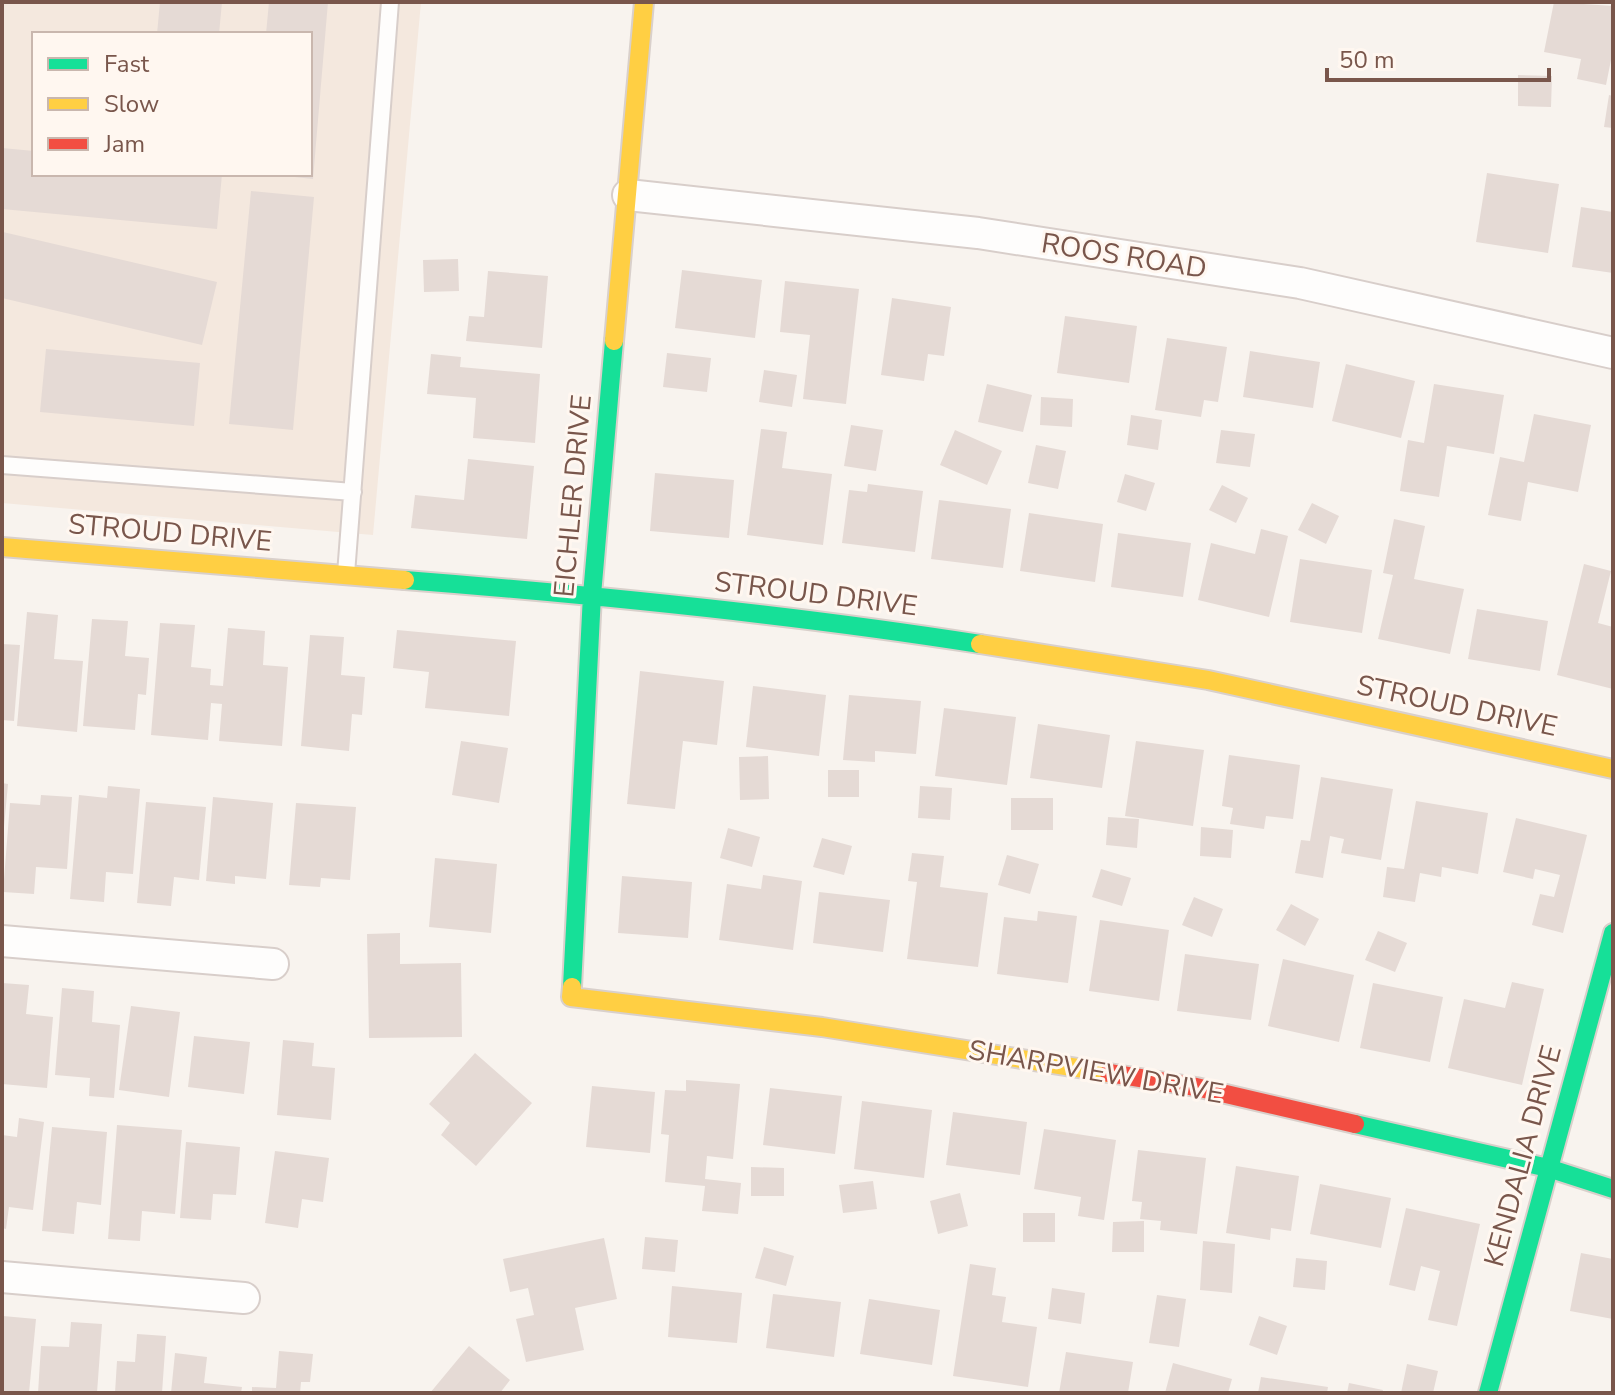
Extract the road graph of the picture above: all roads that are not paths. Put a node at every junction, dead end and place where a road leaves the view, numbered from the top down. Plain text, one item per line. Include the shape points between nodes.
1 (390, 2) edge
2 (644, 2) edge
3 (628, 195) junction
4 (1613, 353) edge
5 (2, 465) edge
6 (353, 492) junction
7 (2, 547) edge
8 (346, 574) junction
9 (592, 595) junction
10 (1613, 769) edge
11 (1613, 933) edge
12 (2, 941) edge
13 (273, 964) dead end
14 (571, 997) joint
15 (1548, 1168) junction
16 (1613, 1189) edge
17 (2, 1277) edge
18 (244, 1298) dead end
19 (1488, 1393) edge

1 - 6 lane
2 - 3 street, EICHLER DRIVE
3 - 4 street, ROOS ROAD via 978,233 1300,283
3 - 9 street, EICHLER DRIVE
5 - 6 lane
6 - 8 lane
7 - 8 street, STROUD DRIVE
8 - 9 street, STROUD DRIVE
9 - 10 street, STROUD DRIVE via 851,624 1208,680
9 - 14 street, EICHLER DRIVE
11 - 15 street, KENDALIA DRIVE
12 - 13 street
14 - 15 street, SHARPVIEW DRIVE via 822,1027 1196,1087
15 - 16 street, SHARPVIEW DRIVE
15 - 19 street, KENDALIA DRIVE
17 - 18 street

